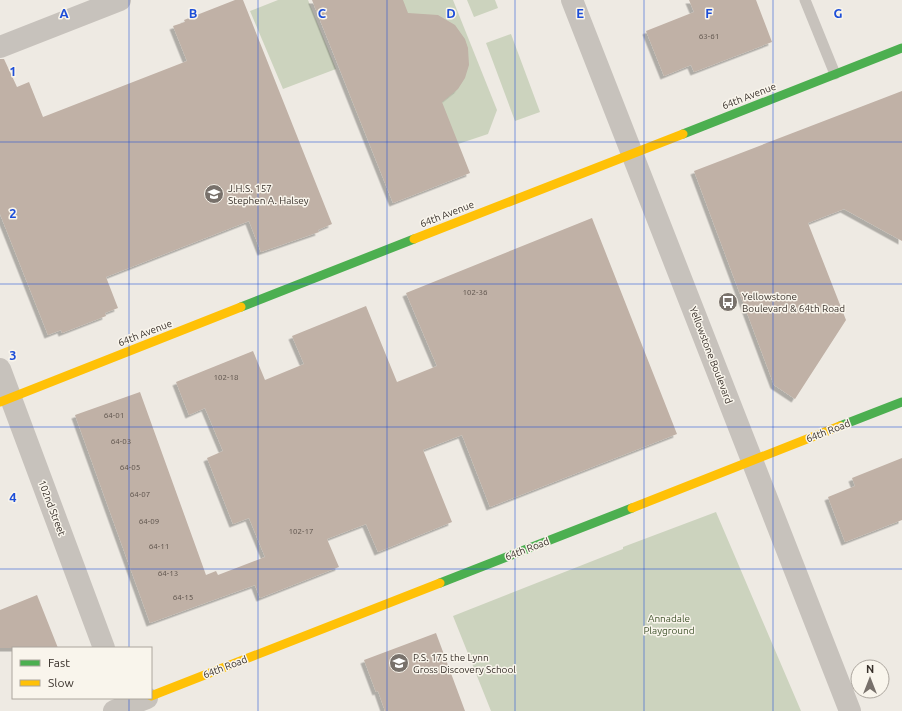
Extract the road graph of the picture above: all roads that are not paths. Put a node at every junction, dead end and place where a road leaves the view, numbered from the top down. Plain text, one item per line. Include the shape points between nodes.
1 (120, 0) edge
2 (572, 0) edge
3 (805, 0) edge
4 (0, 47) edge
5 (902, 48) edge
6 (835, 74) junction
7 (632, 154) junction
8 (0, 368) edge
9 (5, 400) edge
10 (902, 402) edge
11 (752, 461) junction
12 (104, 647) edge
13 (152, 696) edge
14 (144, 699) edge
15 (123, 707) edge
16 (850, 711) edge

1 - 4 street
2 - 7 street, Yellowstone Boulevard
3 - 6 lane
5 - 6 street, 64th Avenue
6 - 7 street, 64th Avenue
7 - 9 street, 64th Avenue
7 - 11 street, Yellowstone Boulevard
8 - 9 street, 102nd Street
9 - 12 street, 102nd Street
10 - 11 street, 64th Road
11 - 13 street, 64th Road
11 - 16 street, Yellowstone Boulevard
14 - 15 street

